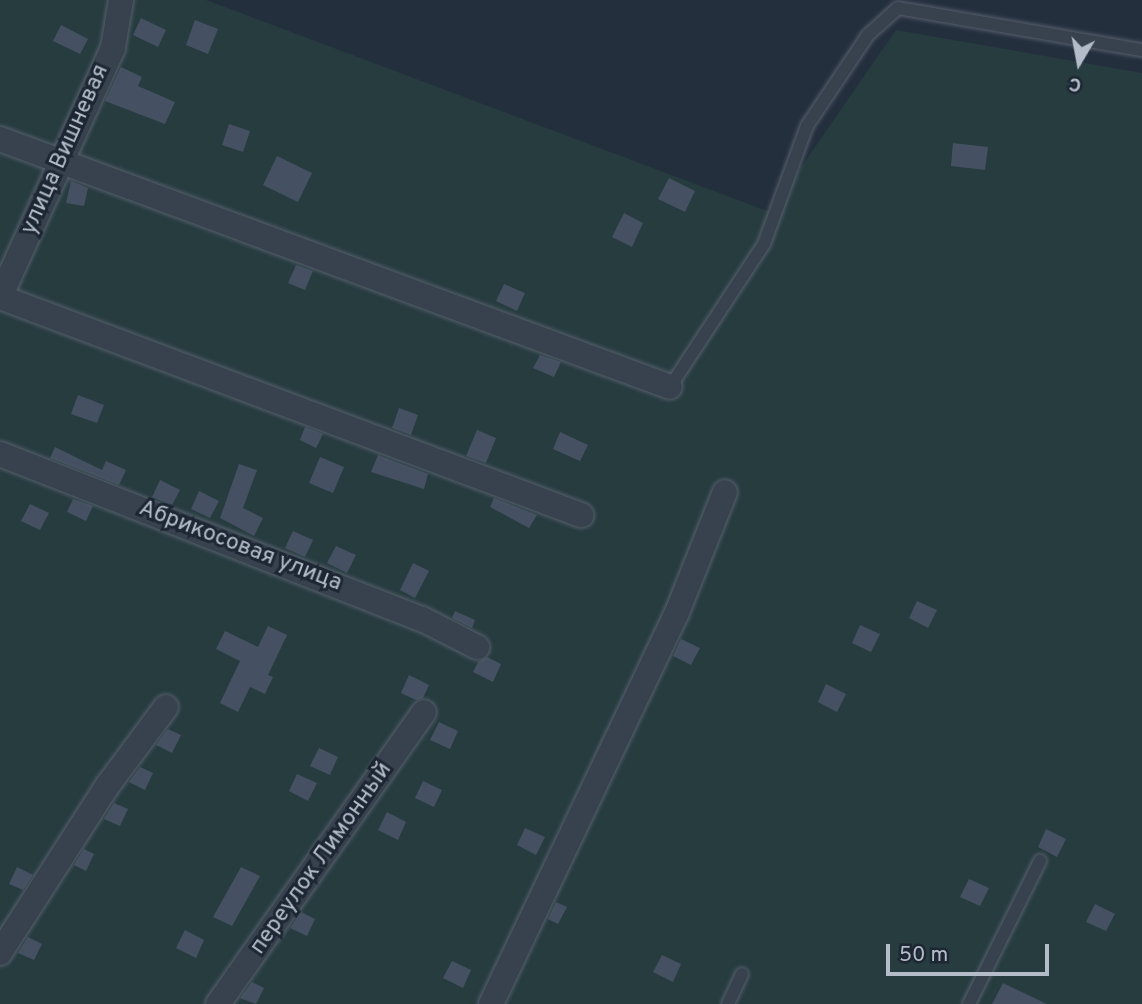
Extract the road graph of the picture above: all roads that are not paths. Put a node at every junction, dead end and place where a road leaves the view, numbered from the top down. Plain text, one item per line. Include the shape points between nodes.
1 (121, 0) edge
2 (1142, 50) edge
3 (0, 139) edge
4 (61, 162) junction
5 (0, 297) edge
6 (670, 387) joint
7 (0, 454) edge
8 (725, 492) dead end
9 (581, 515) dead end
10 (477, 647) dead end
11 (166, 707) dead end
12 (424, 712) dead end
13 (1040, 861) dead end
14 (0, 953) edge
15 (742, 975) dead end
16 (218, 1004) edge
17 (491, 1004) edge
18 (728, 1004) edge
19 (969, 1004) edge

1 - 4 street, улица Вишневая via 113,48
2 - 6 lane via 898,8 868,35 807,126 764,244
3 - 4 street
4 - 5 street, улица Вишневая
4 - 6 street
5 - 9 street
7 - 10 street, Абрикосовая улица via 422,618
8 - 17 street via 676,615
11 - 14 street via 108,785
12 - 16 street, переулок Лимонный
13 - 19 lane
15 - 18 lane

